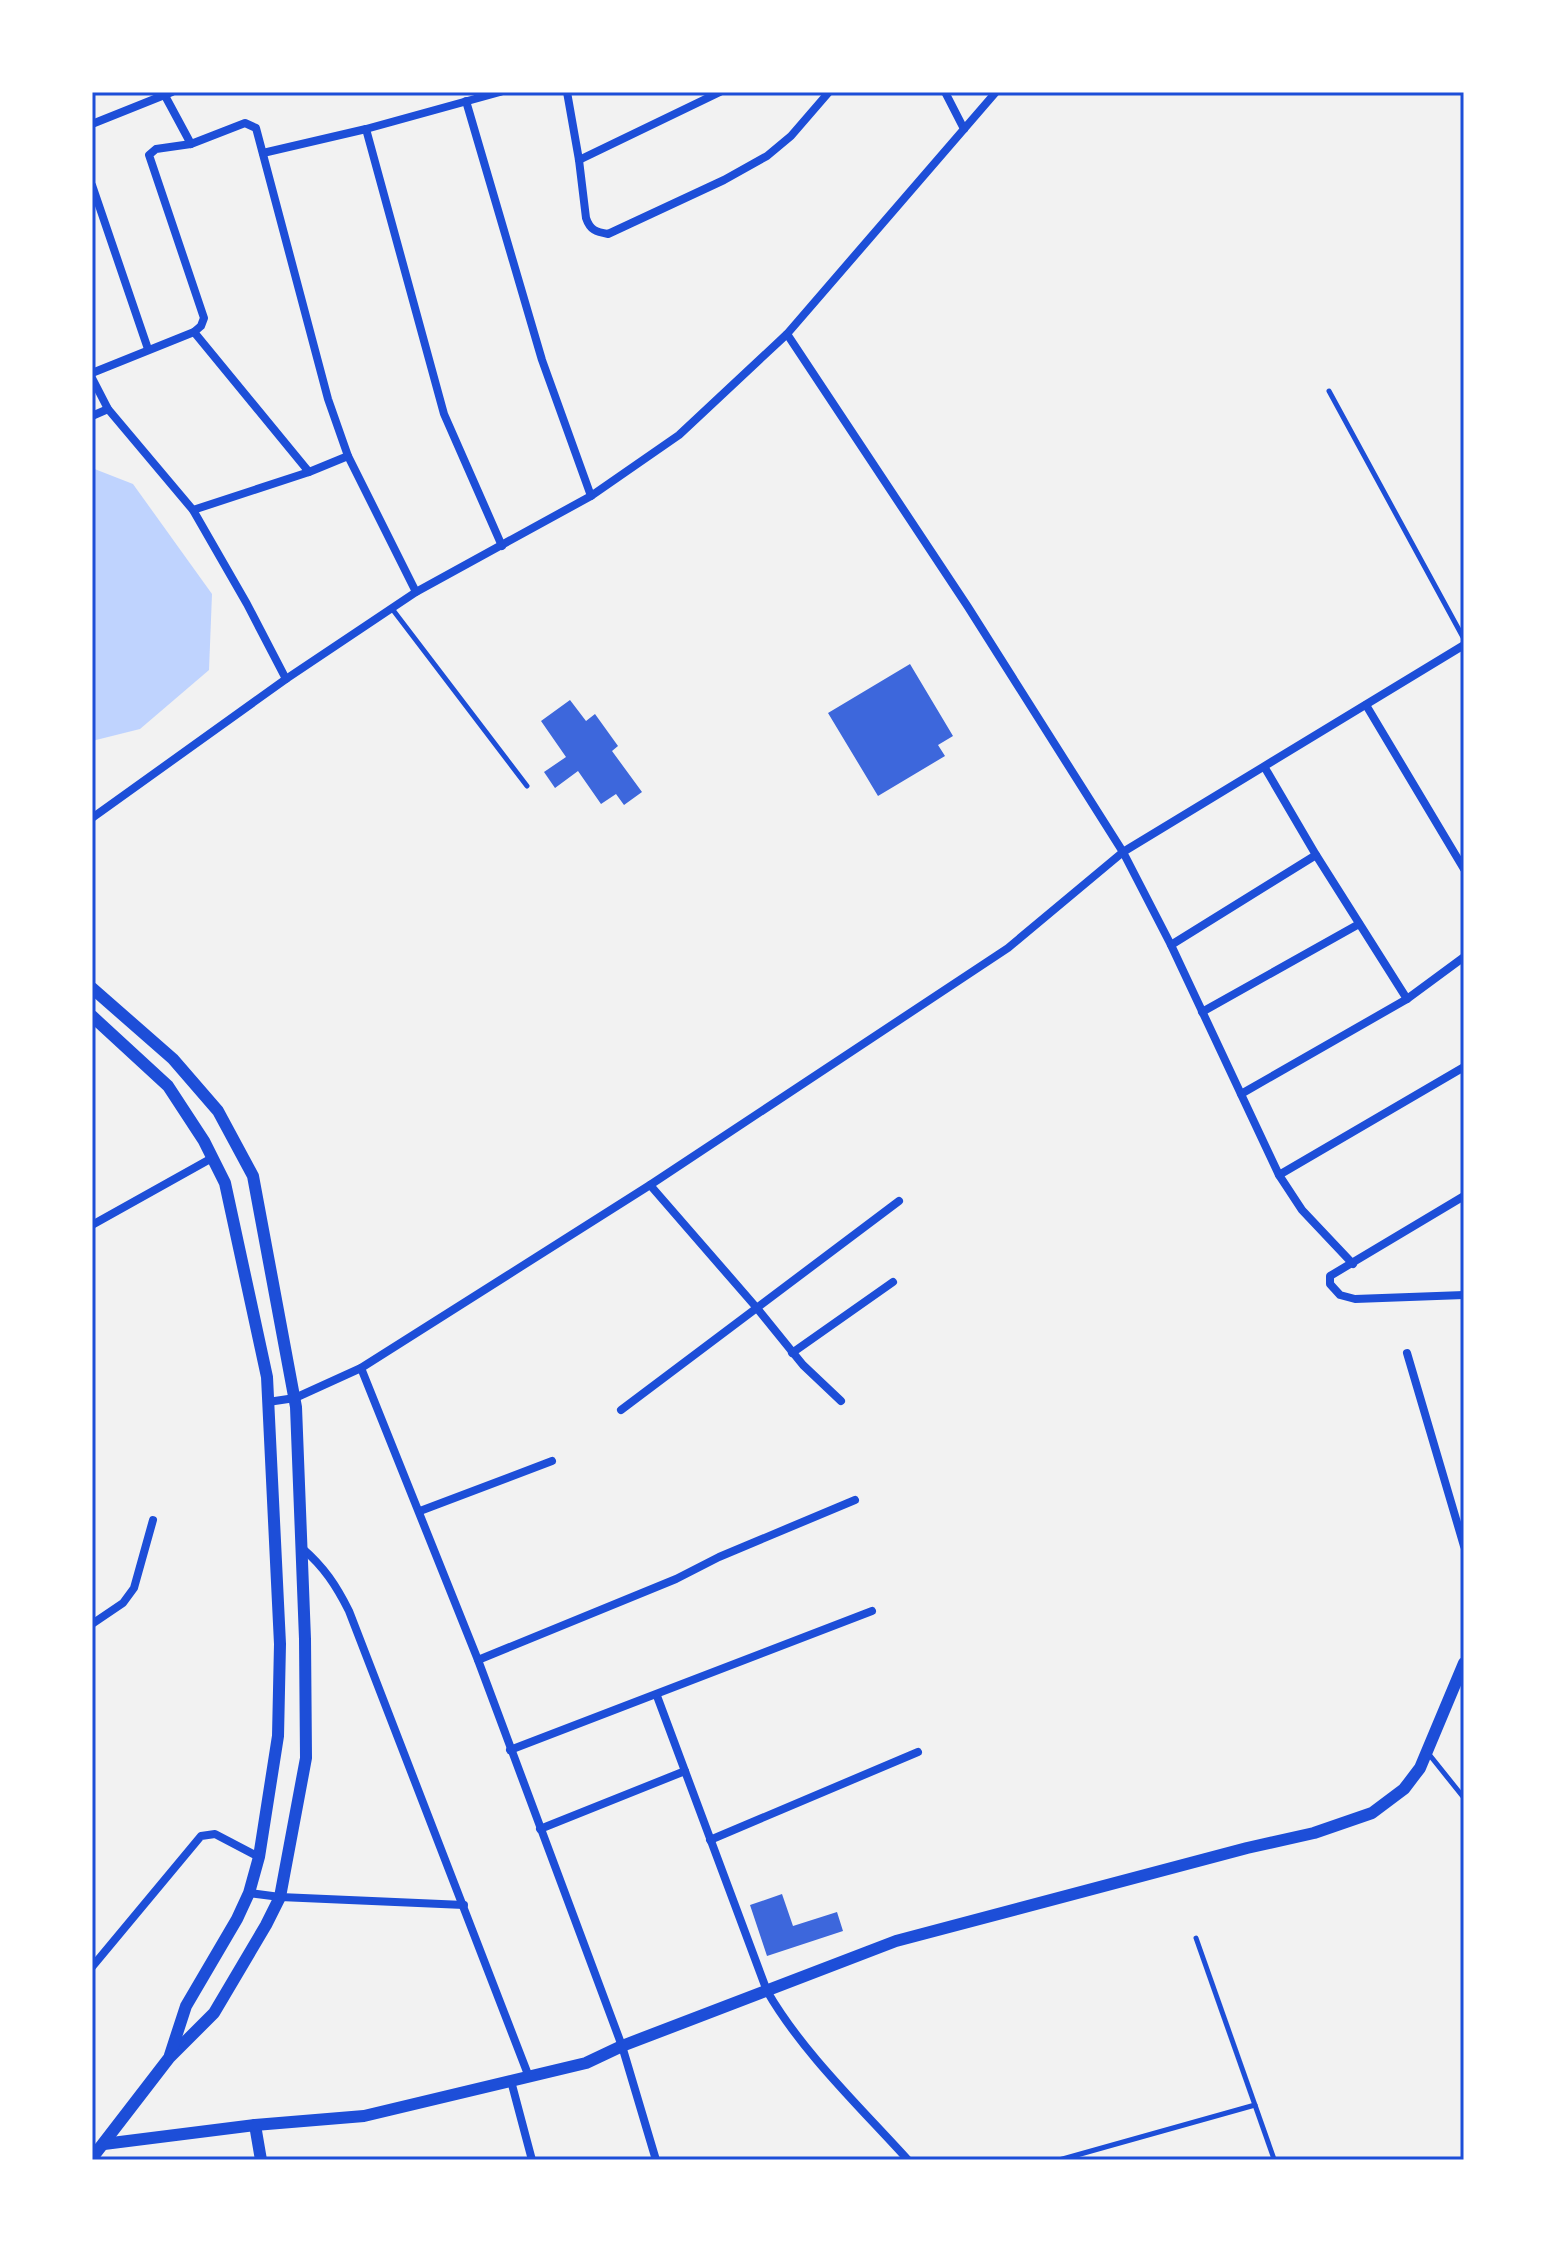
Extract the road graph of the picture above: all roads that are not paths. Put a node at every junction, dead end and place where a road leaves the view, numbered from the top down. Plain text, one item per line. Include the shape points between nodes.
1 (500, 92) edge
2 (567, 92) edge
3 (720, 92) edge
4 (829, 92) edge
5 (945, 92) edge
6 (996, 92) edge
7 (167, 93) edge
8 (466, 101) junction
9 (92, 124) edge
10 (366, 129) junction
11 (964, 129) junction
12 (191, 144) junction
13 (263, 153) junction
14 (579, 160) junction
15 (92, 185) edge
16 (194, 332) junction
17 (787, 334) junction
18 (148, 349) junction
19 (92, 376) edge
20 (1329, 391) dead end
21 (108, 409) junction
22 (92, 416) edge
23 (348, 456) junction
24 (309, 472) junction
25 (591, 496) junction
26 (193, 510) junction
27 (502, 546) junction
28 (416, 592) junction
29 (393, 610) junction
30 (1464, 642) edge
31 (286, 679) junction
32 (1366, 705) junction
33 (1265, 768) junction
34 (527, 786) dead end
35 (92, 818) edge
36 (1123, 852) junction
37 (1316, 855) junction
38 (1464, 869) edge
39 (1359, 924) junction
40 (1171, 945) junction
41 (1464, 957) edge
42 (92, 988) edge
43 (1407, 999) junction
44 (1202, 1012) junction
45 (92, 1016) edge
46 (1464, 1067) edge
47 (1241, 1094) junction
48 (212, 1158) junction
49 (1279, 1175) junction
50 (650, 1185) junction
51 (1464, 1196) edge
52 (899, 1201) dead end
53 (92, 1225) edge
54 (1353, 1264) junction
55 (893, 1282) dead end
56 (1464, 1295) edge
57 (756, 1307) junction
58 (792, 1353) junction
59 (1407, 1353) dead end
60 (361, 1368) junction
61 (295, 1398) junction
62 (841, 1401) dead end
63 (268, 1402) junction
64 (621, 1410) dead end
65 (552, 1461) dead end
66 (855, 1500) dead end
67 (420, 1511) junction
68 (153, 1520) dead end
69 (1464, 1546) edge
70 (302, 1548) junction
71 (872, 1611) dead end
72 (92, 1624) edge
73 (478, 1660) junction
74 (1464, 1663) edge
75 (657, 1696) junction
76 (510, 1750) junction
77 (918, 1752) dead end
78 (1427, 1752) junction
79 (685, 1771) junction
80 (1464, 1798) edge
81 (540, 1829) junction
82 (710, 1840) junction
83 (259, 1857) junction
84 (249, 1893) junction
85 (280, 1897) junction
86 (464, 1905) junction
87 (1196, 1938) dead end
88 (92, 1967) edge
89 (767, 1991) junction
90 (622, 2046) junction
91 (169, 2058) junction
92 (529, 2077) junction
93 (511, 2081) junction
94 (1255, 2105) junction
95 (255, 2125) junction
96 (104, 2144) junction
97 (92, 2158) edge
98 (1274, 2159) edge
99 (261, 2160) edge
100 (532, 2160) edge
101 (656, 2160) edge
102 (908, 2160) edge
103 (1059, 2160) edge

1 - 8 street
2 - 14 street
3 - 14 street
4 - 14 street via 767,156 608,234 589,227
5 - 11 street
6 - 11 street
7 - 9 street
7 - 12 street
8 - 10 street
8 - 25 street via 542,360
10 - 13 street
10 - 27 street via 444,414
11 - 17 street
12 - 13 street via 245,123 256,128
12 - 16 street via 156,149 149,158 204,318
13 - 23 street
15 - 18 street
16 - 18 street
16 - 24 street
17 - 25 street via 679,435
17 - 36 street
18 - 19 street
19 - 21 street
20 - 30 lane
21 - 22 street
21 - 26 street
23 - 24 street
23 - 28 street
24 - 26 street
25 - 27 street
26 - 31 street
27 - 28 street
28 - 29 street
29 - 31 street
29 - 34 lane
30 - 32 street
31 - 35 street
32 - 33 street
32 - 38 street
33 - 36 street
33 - 37 street
36 - 40 street
36 - 50 street via 1008,948
37 - 39 street
37 - 40 street
39 - 43 street
39 - 44 street
40 - 44 street
41 - 43 street
42 - 61 street via 173,1059 218,1111 238,1144 253,1176
43 - 47 street
44 - 47 street
45 - 48 street via 168,1086
46 - 49 street
47 - 49 street
48 - 53 street
48 - 63 street via 225,1183
49 - 54 street via 1302,1210
50 - 57 street
50 - 60 street
51 - 54 street
52 - 57 street
54 - 56 street via 1330,1276 1340,1295
55 - 58 street
57 - 58 street
57 - 64 street
58 - 62 street
59 - 69 street
60 - 61 street
60 - 67 street
61 - 63 street
61 - 70 street
63 - 83 street via 280,1644 278,1736
65 - 67 street
66 - 73 street
67 - 73 street
68 - 72 street via 134,1588 123,1603
70 - 85 street via 306,1758
70 - 86 street via 329,1574 349,1611
71 - 75 street
73 - 76 street
74 - 78 street
75 - 76 street
75 - 79 street
76 - 81 street
77 - 82 street
78 - 80 lane
78 - 89 street via 1404,1789 1372,1813 1314,1833 896,1941
79 - 81 street
79 - 82 street
81 - 90 street
82 - 89 street
83 - 84 street
83 - 88 street via 215,1834 201,1836
84 - 85 street
84 - 91 street via 186,2006
85 - 86 street
85 - 91 street via 214,2013
86 - 92 street
87 - 94 lane
89 - 90 street
89 - 102 street via 799,2037
90 - 92 street via 586,2063
90 - 101 street
91 - 96 street
92 - 93 street
93 - 95 street via 364,2116
93 - 100 street
94 - 98 lane
94 - 103 lane
95 - 96 street
95 - 99 street
96 - 97 street

